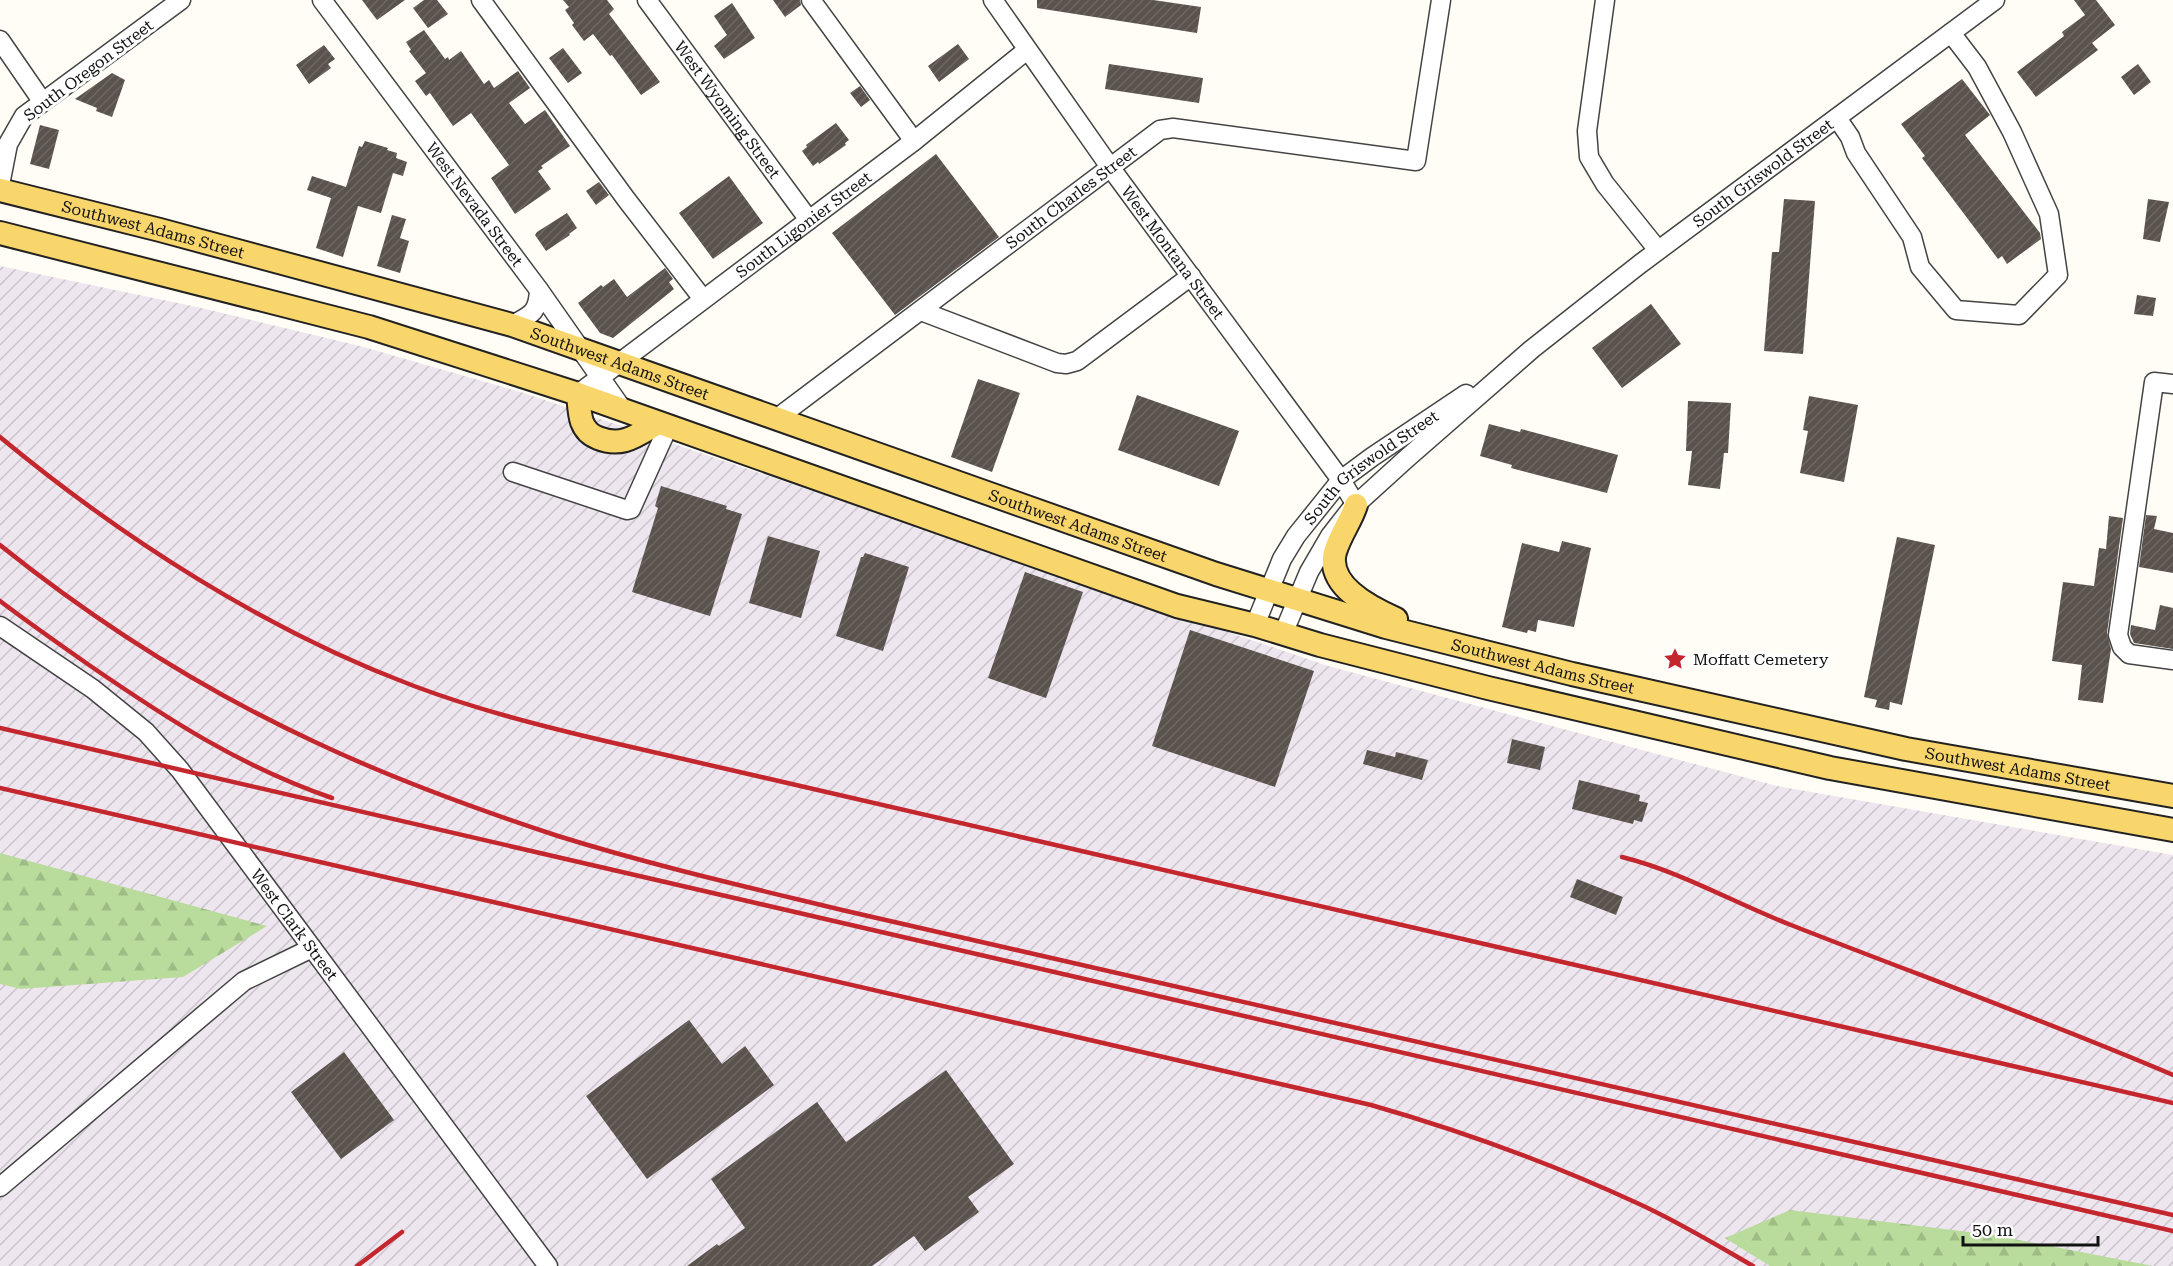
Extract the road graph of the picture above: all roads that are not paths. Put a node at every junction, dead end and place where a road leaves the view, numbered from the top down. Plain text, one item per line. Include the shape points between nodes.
1 (181, 0) edge
2 (322, 0) edge
3 (481, 0) edge
4 (647, 0) edge
5 (811, 0) edge
6 (1440, 0) edge
7 (1605, 0) edge
8 (1991, 1) edge
9 (1001, 3) edge
10 (1951, 33) junction
11 (0, 40) edge
12 (1027, 50) junction
13 (42, 101) junction
14 (1836, 118) junction
15 (914, 141) junction
16 (1110, 167) junction
17 (0, 185) edge
18 (0, 190) edge
19 (809, 220) junction
20 (0, 233) edge
21 (1658, 250) junction
22 (1191, 276) junction
23 (539, 290) junction
24 (703, 299) junction
25 (921, 311) junction
26 (512, 325) junction
27 (1532, 349) junction
28 (583, 352) junction
29 (609, 370) junction
30 (2173, 384) edge
31 (578, 394) junction
32 (623, 410) junction
33 (776, 419) junction
34 (663, 425) junction
35 (513, 472) dead end
36 (1341, 480) junction
37 (1356, 505) junction
38 (1269, 591) junction
39 (1297, 600) junction
40 (1255, 625) junction
41 (0, 626) edge
42 (1283, 634) junction
43 (1475, 651) junction
44 (2173, 660) edge
45 (2173, 796) edge
46 (2173, 830) edge
47 (312, 948) junction
48 (0, 1187) edge
49 (548, 1266) edge

1 - 13 street, South Oregon Street
2 - 23 street, West Nevada Street
3 - 24 street
4 - 19 street, West Wyoming Street
5 - 15 street
6 - 16 street, South Charles Street via 1416,161 1173,128 1160,130
7 - 21 street via 1587,131 1589,157 1605,184
8 - 10 street, South Griswold Street
9 - 12 street, West Montana Street
10 - 14 street, South Griswold Street
10 - 14 street via 1977,67 2049,214 2058,275 2019,315 1956,310 1920,267 1912,237
11 - 13 street
12 - 15 street, South Ligonier Street
12 - 16 street, West Montana Street
13 - 17 street, South Oregon Street via 24,116 12,134
14 - 21 street, South Griswold Street
15 - 19 street, South Ligonier Street
16 - 22 street, West Montana Street
16 - 25 street, South Charles Street
18 - 26 main road, Southwest Adams Street
19 - 24 street, South Ligonier Street
20 - 31 main road, Southwest Adams Street via 369,327
21 - 27 street, South Griswold Street
22 - 25 street via 1077,361 1066,364
22 - 36 street, West Montana Street
23 - 26 street via 536,309
23 - 28 street, West Nevada Street
24 - 29 street, South Ligonier Street
25 - 33 street, South Charles Street
26 - 28 main road, Southwest Adams Street
27 - 36 street, South Griswold Street
27 - 37 street, South Griswold Street
28 - 29 main road, Southwest Adams Street
29 - 31 street, South Ligonier Street
29 - 32 street
29 - 33 main road, Southwest Adams Street
30 - 44 street via 2154,382 2118,635 2129,654
31 - 32 main road, Southwest Adams Street
31 - 34 main road via 585,429 610,443 629,440
32 - 34 main road, Southwest Adams Street
33 - 38 main road, Southwest Adams Street
34 - 35 street via 631,509
34 - 40 main road, Southwest Adams Street via 1177,606
36 - 37 street, West Montana Street
36 - 38 street, South Griswold Street via 1296,536
37 - 39 street, South Griswold Street via 1321,549
37 - 43 main road via 1334,554 1336,571 1344,585 1385,614
38 - 39 main road, Southwest Adams Street
38 - 40 street, South Griswold Street
39 - 42 street, South Griswold Street
39 - 43 main road, Southwest Adams Street
40 - 42 main road, Southwest Adams Street
41 - 47 street, West Clark Street via 93,689 146,732 180,770
42 - 46 main road, Southwest Adams Street via 1488,688 1819,765
43 - 45 main road, Southwest Adams Street via 1917,752
47 - 48 street via 244,981
47 - 49 street, West Clark Street

